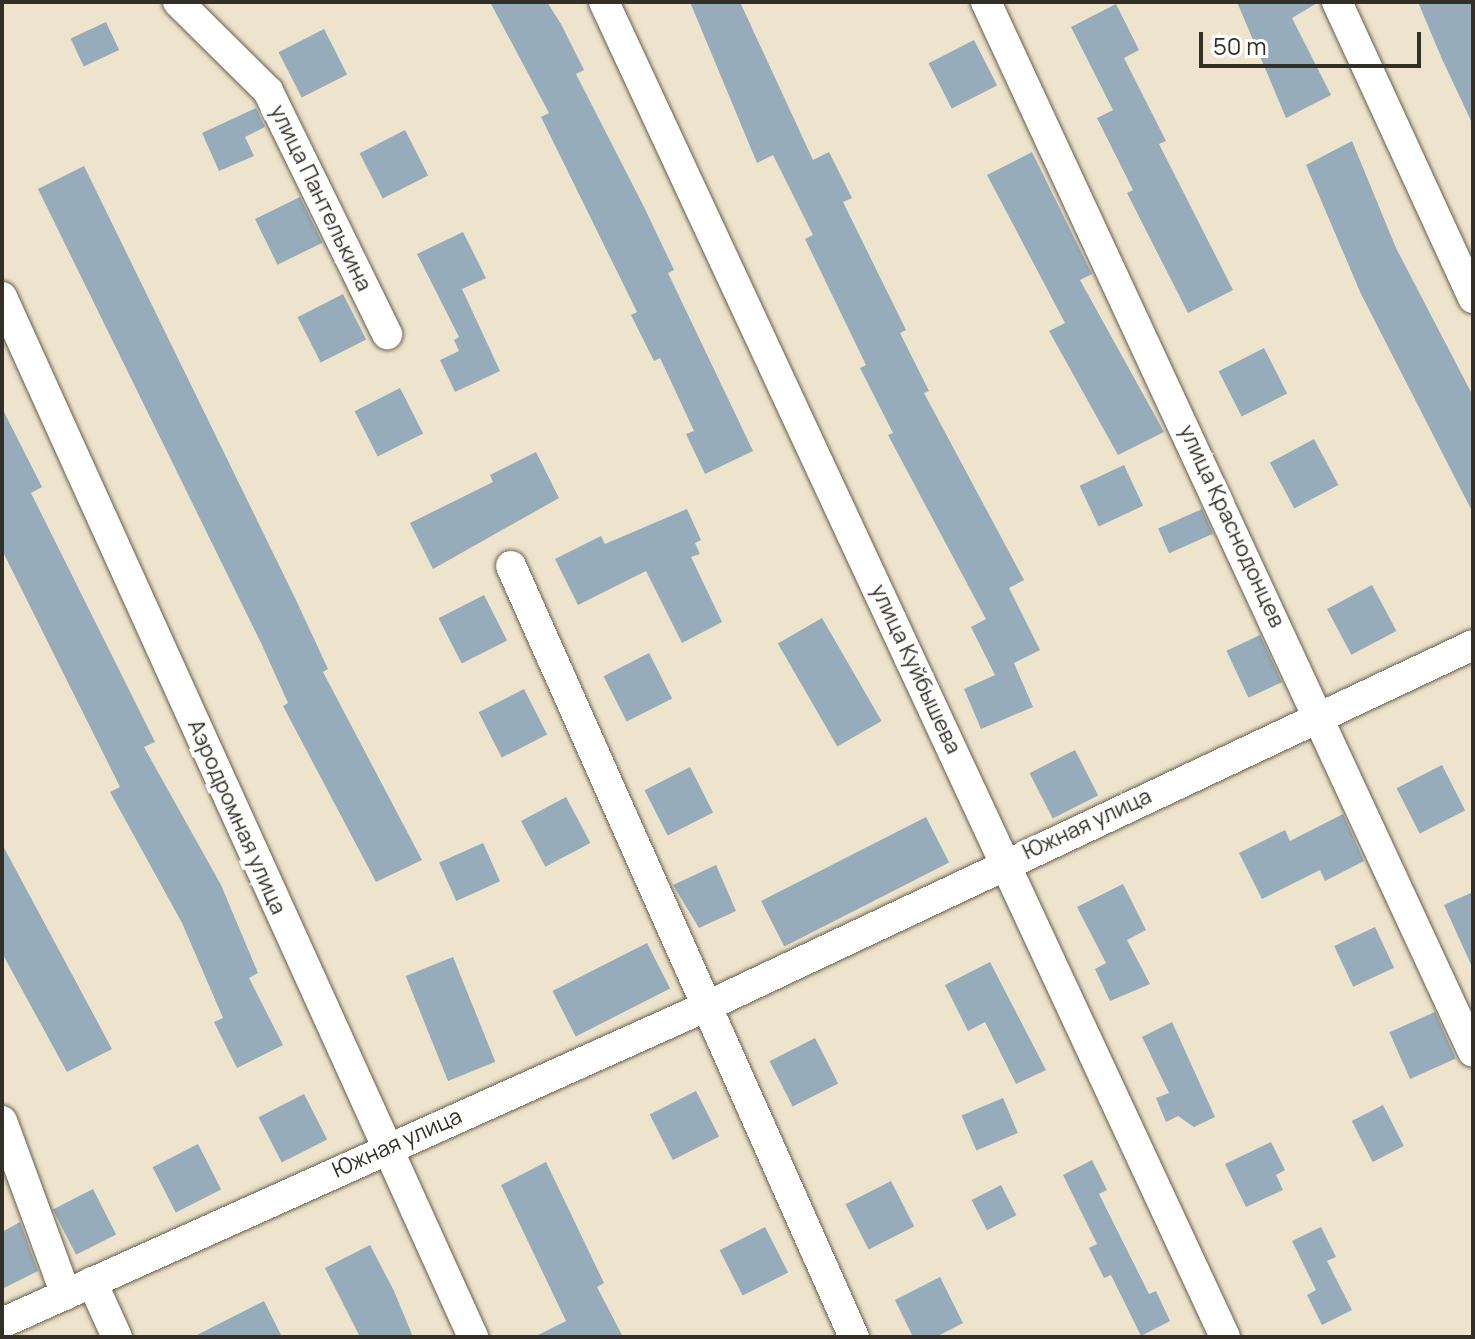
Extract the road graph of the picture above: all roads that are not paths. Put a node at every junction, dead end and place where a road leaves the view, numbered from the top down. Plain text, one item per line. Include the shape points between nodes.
1 (178, 2) edge
2 (604, 2) edge
3 (986, 2) edge
4 (1337, 2) edge
5 (2, 297) edge
6 (1473, 298) edge
7 (387, 334) dead end
8 (511, 566) dead end
9 (1473, 645) edge
10 (1321, 715) junction
11 (1007, 862) junction
12 (703, 1008) junction
13 (1473, 1052) edge
14 (2, 1121) edge
15 (385, 1147) junction
16 (79, 1288) junction
17 (2, 1323) edge
18 (117, 1337) edge
19 (473, 1337) edge
20 (854, 1337) edge
21 (1225, 1337) edge

1 - 7 street, улица Пантелькина via 268,91
2 - 11 street, улица Куйбышева
3 - 10 street, улица Краснодонцев
4 - 6 street
5 - 15 street, Аэродромная улица
8 - 12 street
9 - 10 street, Южная улица
10 - 11 street, Южная улица
10 - 13 street, улица Краснодонцев
11 - 12 street, Южная улица
11 - 21 street, улица Куйбышева
12 - 15 street, Южная улица
12 - 20 street
14 - 16 street
15 - 16 street, Южная улица
15 - 19 street, Аэродромная улица
16 - 17 street, Южная улица
16 - 18 street

